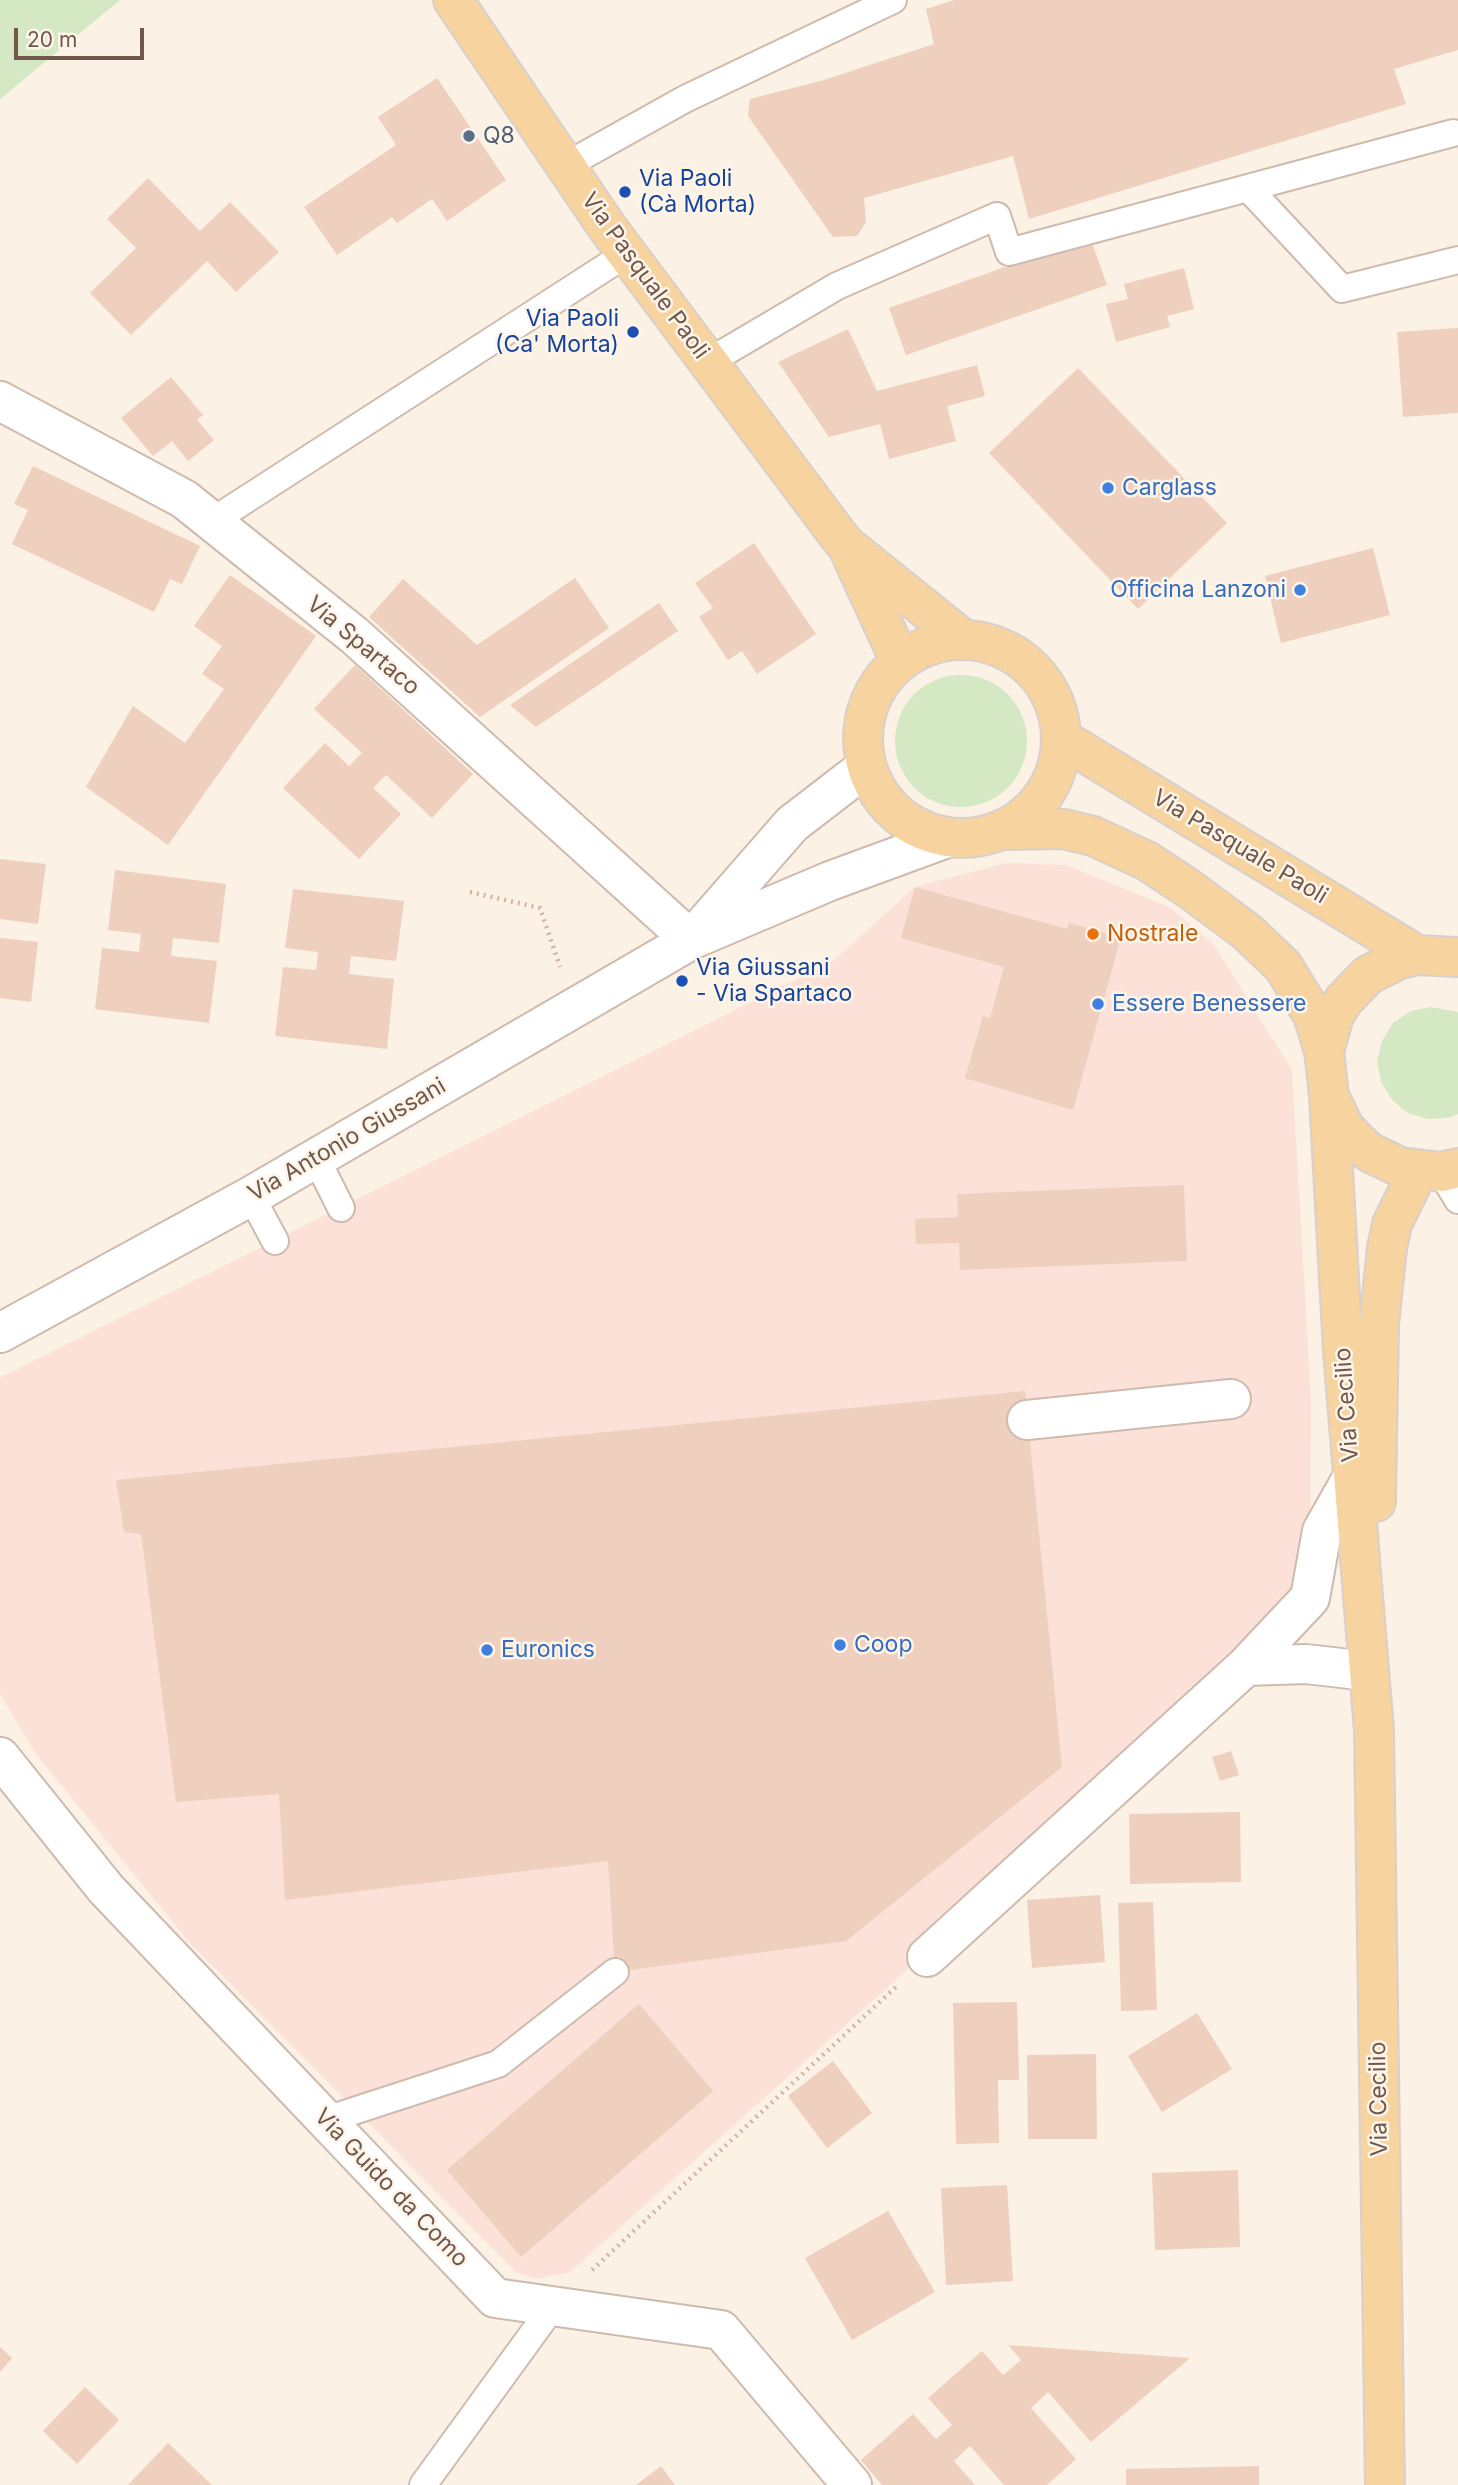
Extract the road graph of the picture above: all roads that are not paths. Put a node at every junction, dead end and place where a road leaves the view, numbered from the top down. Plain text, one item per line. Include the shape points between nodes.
1 (453, 0) edge
2 (894, 0) edge
3 (1453, 133) dead end
4 (565, 166) junction
5 (1248, 188) junction
6 (626, 254) junction
7 (1458, 260) edge
8 (708, 362) junction
9 (0, 401) edge
10 (211, 522) junction
11 (846, 545) junction
12 (963, 639) junction
13 (900, 661) junction
14 (1062, 739) junction
15 (866, 767) junction
16 (1004, 830) junction
17 (947, 838) junction
18 (691, 940) junction
19 (1418, 955) junction
20 (1458, 957) edge
21 (1324, 1051) junction
22 (1329, 1096) junction
23 (316, 1158) junction
24 (1444, 1178) edge
25 (251, 1196) junction
26 (341, 1208) dead end
27 (275, 1241) dead end
28 (0, 1333) edge
29 (1231, 1399) dead end
30 (1027, 1420) dead end
31 (1352, 1478) junction
32 (1246, 1665) junction
33 (1367, 1671) junction
34 (1373, 1714) junction
35 (0, 1757) edge
36 (927, 1957) road end
37 (615, 1972) dead end
38 (326, 2120) junction
39 (553, 2306) junction
40 (423, 2485) edge
41 (852, 2485) edge
42 (1385, 2485) edge

1 - 4 main road, Via Pasquale Paoli
2 - 4 lane via 685,99
3 - 5 lane
4 - 6 main road, Via Pasquale Paoli
5 - 7 lane via 1342,289
5 - 8 lane via 1009,252 997,216 837,286
6 - 8 main road, Via Pasquale Paoli
6 - 10 lane
8 - 11 main road, Via Pasquale Paoli
9 - 10 street, Via Spartaco via 184,499
10 - 18 street, Via Spartaco via 355,636
11 - 12 main road, Via Pasquale Paoli
11 - 13 main road, Via Pasquale Paoli
12 - 13 main road via 938,642
12 - 14 main road via 998,646 1039,676 1059,715
13 - 15 main road via 886,673 868,705 863,744
14 - 16 main road via 1051,787 1024,818
14 - 19 main road, Via Pasquale Paoli
15 - 17 main road via 873,785 895,813
15 - 18 street, Via Antonio Giussani via 792,824
16 - 17 main road via 978,838
16 - 21 main road via 1064,829 1093,836 1147,861 1188,888 1246,931 1283,966 1313,1015
17 - 18 street, Via Antonio Giussani
18 - 23 street, Via Antonio Giussani
19 - 20 main road
19 - 21 main road via 1383,966 1354,987 1334,1016
21 - 22 main road, Via Cecilio
22 - 24 main road via 1344,1127 1369,1152 1400,1167
22 - 31 main road, Via Cecilio
23 - 25 street, Via Antonio Giussani
23 - 26 lane
24 - 34 main road, Via Cecilio via 1392,1224 1382,1285
25 - 27 lane
25 - 28 street, Via Antonio Giussani
29 - 30 street
31 - 32 street via 1322,1531 1310,1598
31 - 33 main road, Via Cecilio
32 - 33 street via 1306,1664
32 - 36 street
33 - 34 main road, Via Cecilio
34 - 42 main road, Via Cecilio
35 - 38 street, Via Guido da Como via 106,1888
37 - 38 lane via 498,2064
38 - 39 street, Via Guido da Como via 495,2298
39 - 40 lane
39 - 41 street, Via Guido da Como via 721,2330

